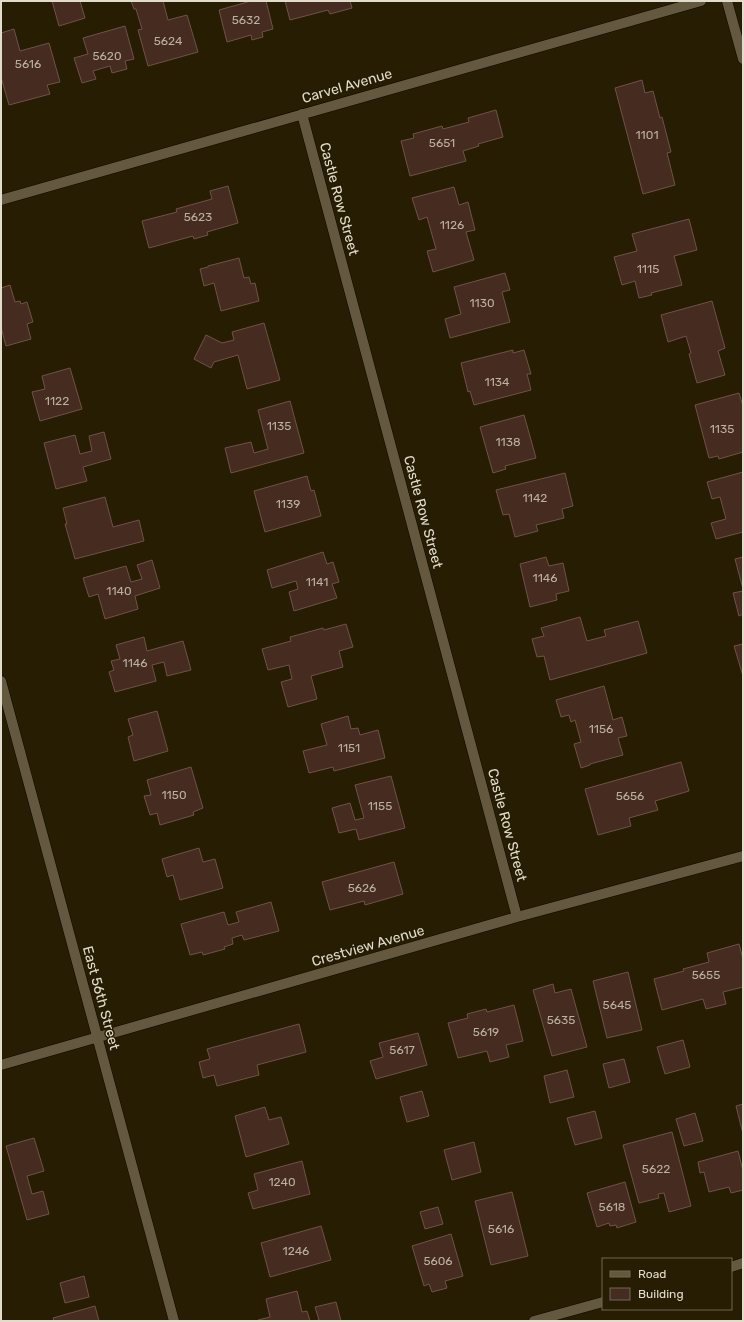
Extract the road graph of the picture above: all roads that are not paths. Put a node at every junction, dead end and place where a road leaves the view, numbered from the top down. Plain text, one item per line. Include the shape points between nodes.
1 (701, 1) edge
2 (727, 1) edge
3 (743, 59) edge
4 (302, 114) junction
5 (1, 200) edge
6 (1, 681) edge
7 (743, 856) edge
8 (517, 917) junction
9 (97, 1038) junction
10 (1, 1065) edge
11 (743, 1263) edge
12 (732, 1267) edge
13 (602, 1302) edge
14 (174, 1321) edge
15 (534, 1321) edge

1 - 4 street, Carvel Avenue
2 - 3 street
4 - 5 street, Carvel Avenue
4 - 8 street, Castle Row Street
6 - 9 street, East 56th Street
7 - 8 street, Crestview Avenue
8 - 9 street, Crestview Avenue
9 - 10 street, Crestview Avenue
9 - 14 street, East 56th Street
11 - 12 street
13 - 15 street

